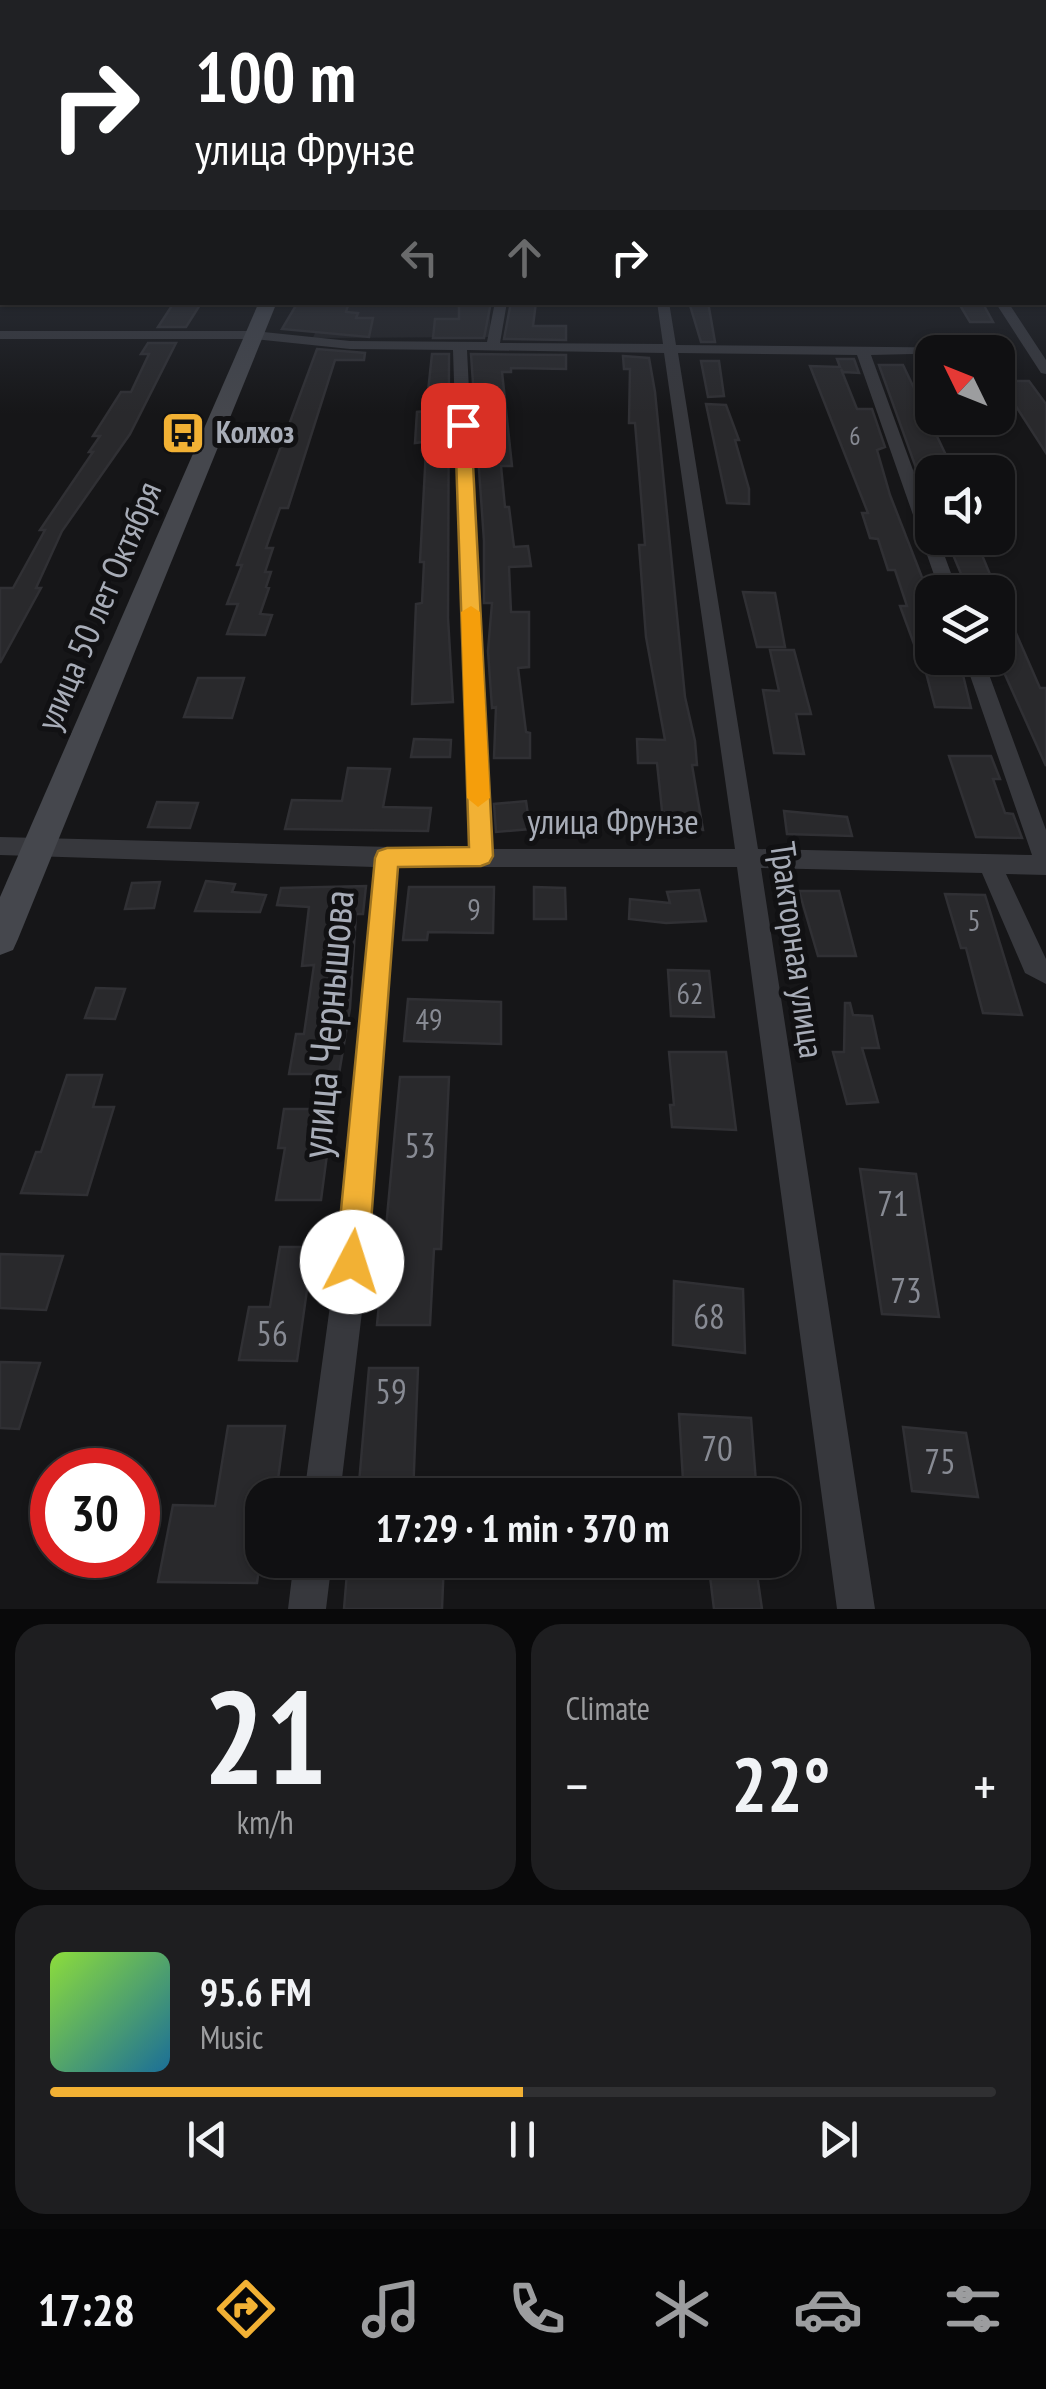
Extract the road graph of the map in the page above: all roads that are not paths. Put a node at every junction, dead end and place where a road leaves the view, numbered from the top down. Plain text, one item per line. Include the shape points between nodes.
1 (267, 305) edge
2 (500, 305) edge
3 (664, 305) edge
4 (1003, 305) edge
5 (0, 335) edge
6 (253, 335) junction
7 (460, 346) junction
8 (492, 346) junction
9 (671, 348) junction
10 (862, 349) junction
11 (915, 350) edge
12 (1016, 353) dead end
13 (1034, 354) junction
14 (1046, 370) edge
15 (943, 575) edge
16 (978, 675) edge
17 (40, 845) junction
18 (0, 846) edge
19 (481, 856) junction
20 (387, 858) junction
21 (748, 858) junction
22 (990, 864) junction
23 (1046, 864) edge
24 (0, 939) edge
25 (1046, 973) edge
26 (324, 1478) edge
27 (311, 1578) edge
28 (307, 1609) edge
29 (856, 1609) edge

1 - 6 main road, улица 50 лет Октября
2 - 8 street
3 - 9 street, Тракторная улица
4 - 13 street
5 - 6 street
6 - 7 street
6 - 17 main road, улица 50 лет Октября
7 - 8 street
7 - 19 street
8 - 9 street
9 - 10 street
9 - 21 street, Тракторная улица
10 - 11 street
10 - 15 street
12 - 13 street
13 - 14 street
16 - 23 street
17 - 18 street, улица Фрунзе
17 - 20 street, улица Фрунзе
17 - 24 main road, улица 50 лет Октября
19 - 20 street, улица Фрунзе
19 - 21 street, улица Фрунзе
20 - 26 street, улица Чернышова via 352,1262
21 - 22 street, улица Фрунзе
21 - 29 street, Тракторная улица
22 - 23 street, улица Фрунзе
22 - 25 street via 1034,965
27 - 28 street

